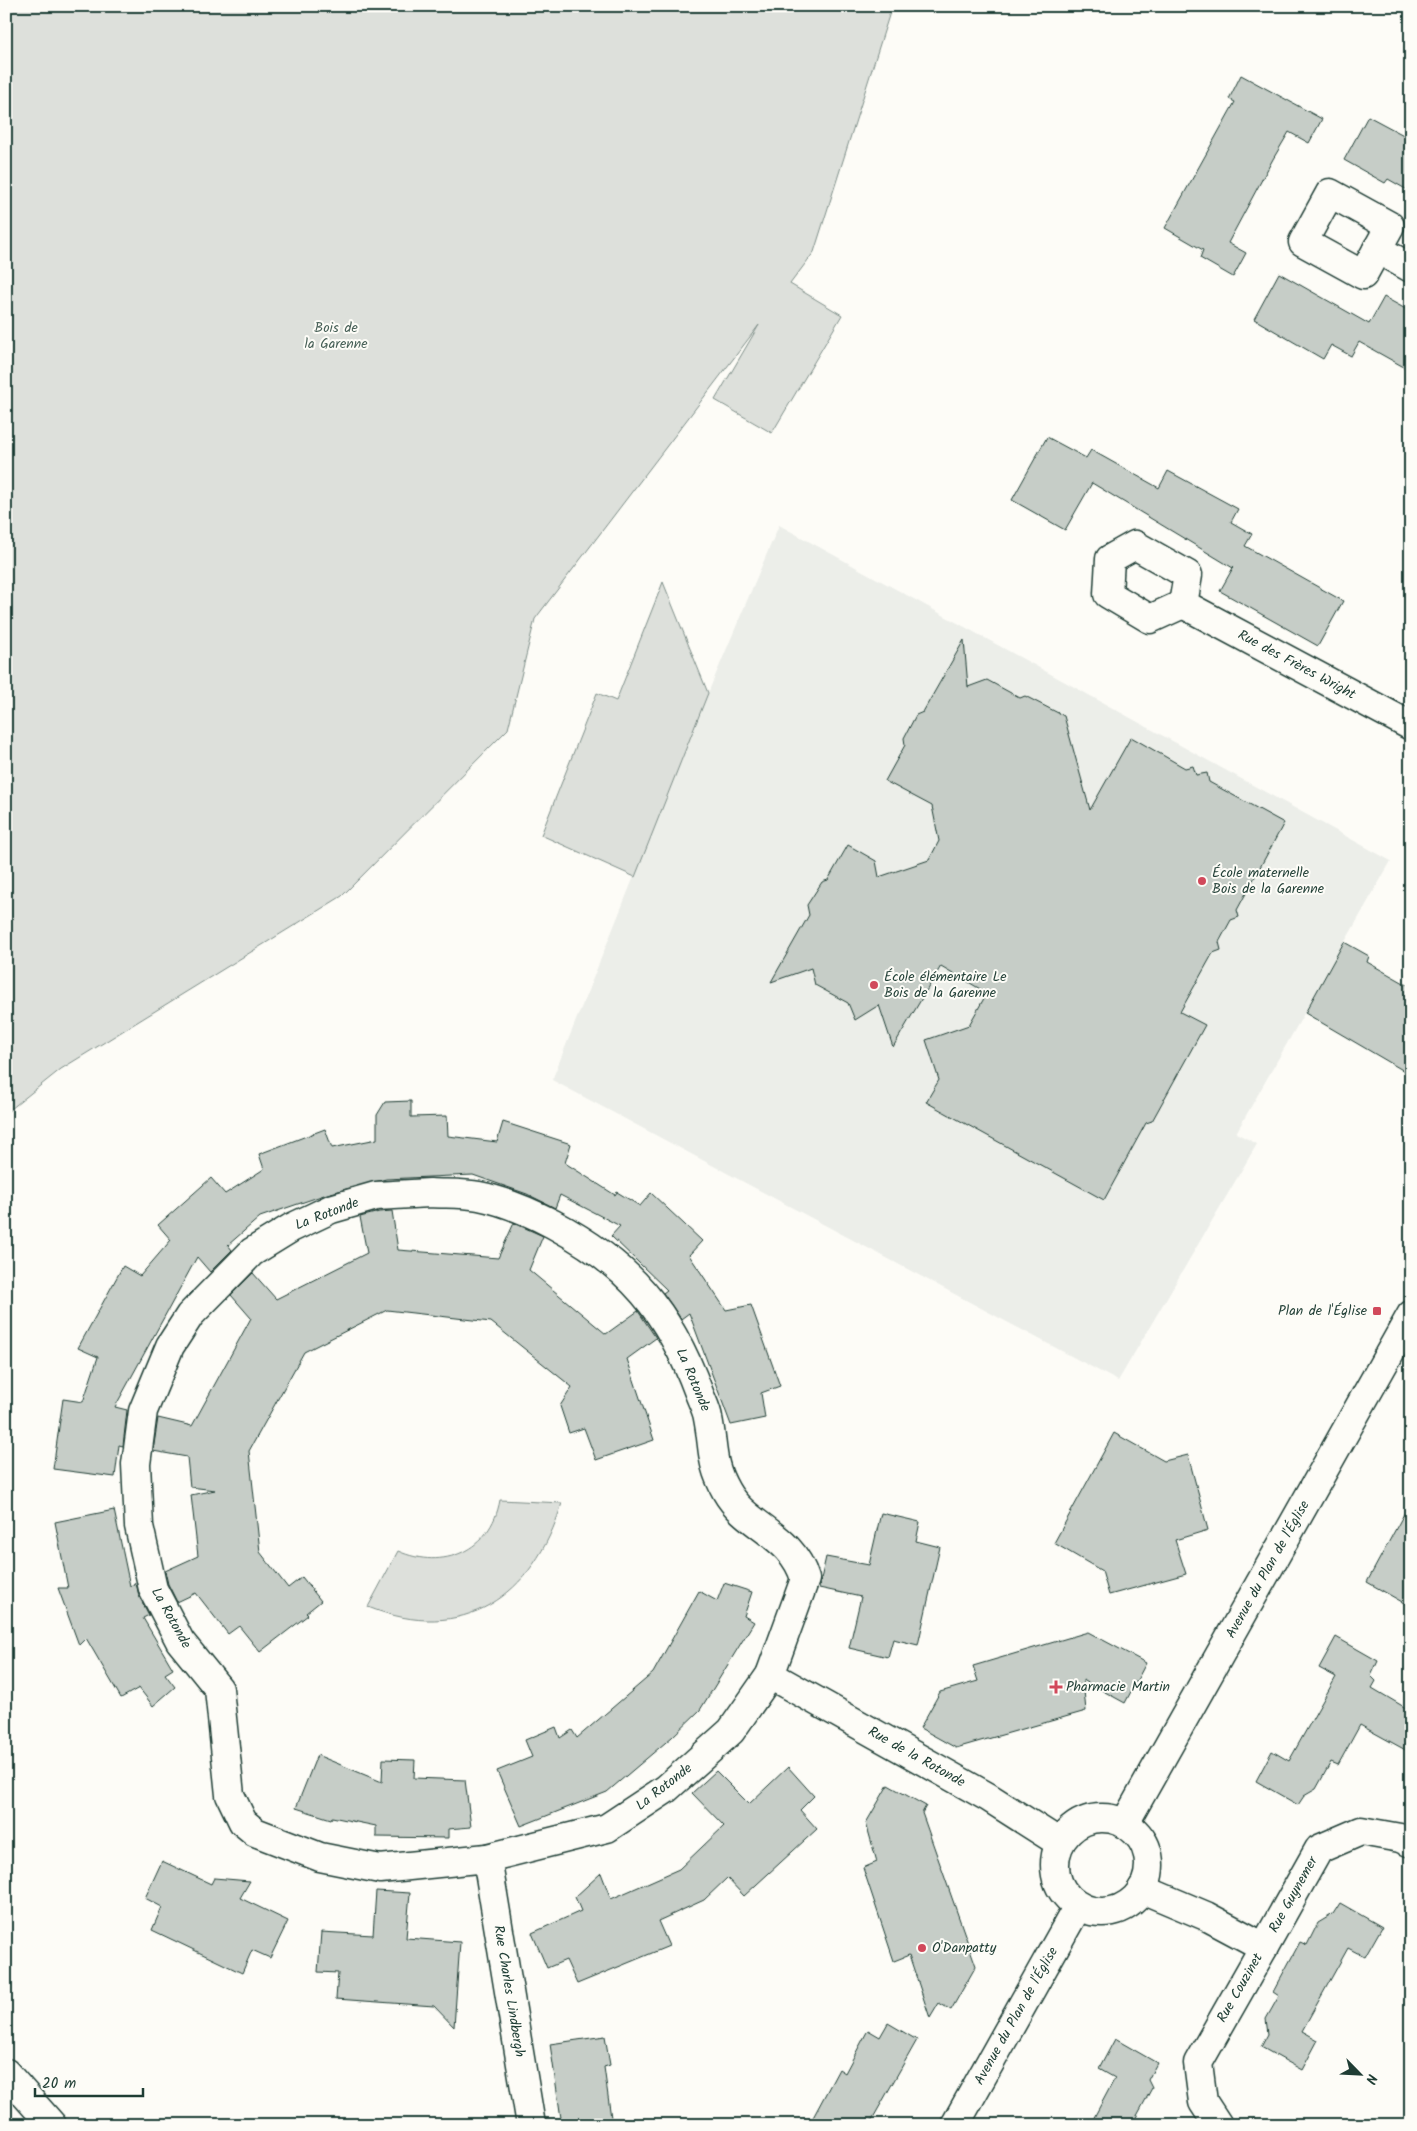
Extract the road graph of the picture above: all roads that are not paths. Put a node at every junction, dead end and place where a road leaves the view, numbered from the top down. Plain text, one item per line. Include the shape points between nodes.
1 (1377, 250) dead end
2 (1411, 268) edge
3 (1183, 604) dead end
4 (1411, 726) edge
5 (1411, 1315) edge
6 (770, 1675) junction
7 (1125, 1823) junction
8 (1060, 1843) junction
9 (1411, 1843) edge
10 (487, 1858) junction
11 (1142, 1889) junction
12 (1078, 1906) junction
13 (1264, 1947) junction
14 (6, 2073) edge
15 (52, 2125) edge
16 (531, 2125) edge
17 (955, 2125) edge
18 (1218, 2125) edge

1 - 2 street
3 - 4 street, Rue des Frères Wright
5 - 7 street, Avenue du Plan de l'Église
6 - 8 street, Rue de la Rotonde via 988,1797
6 - 10 street, La Rotonde via 731,1731 666,1789 607,1828
6 - 10 street, La Rotonde via 805,1579 800,1563 785,1544 727,1493 714,1467 708,1416 689,1366 667,1324 639,1286 602,1253 532,1214 479,1196 430,1192 376,1196 331,1209 252,1252 190,1315 170,1346 143,1411 136,1464 139,1526 153,1590 180,1641 219,1689 229,1787 235,1810 255,1832 320,1857 380,1869
7 - 8 street via 1111,1818 1082,1822 1069,1830
7 - 11 street via 1137,1833 1149,1860 1148,1876
8 - 12 street via 1055,1856 1058,1885
9 - 13 street, Rue Guynemer via 1362,1831 1319,1849
10 - 16 street, Rue Charles Lindbergh
11 - 12 street via 1121,1909 1092,1912
11 - 13 street, Rue Couzinet via 1206,1916
12 - 17 street, Avenue du Plan de l'Église
13 - 18 street, Rue Couzinet via 1198,2063 1203,2102
14 - 15 street

